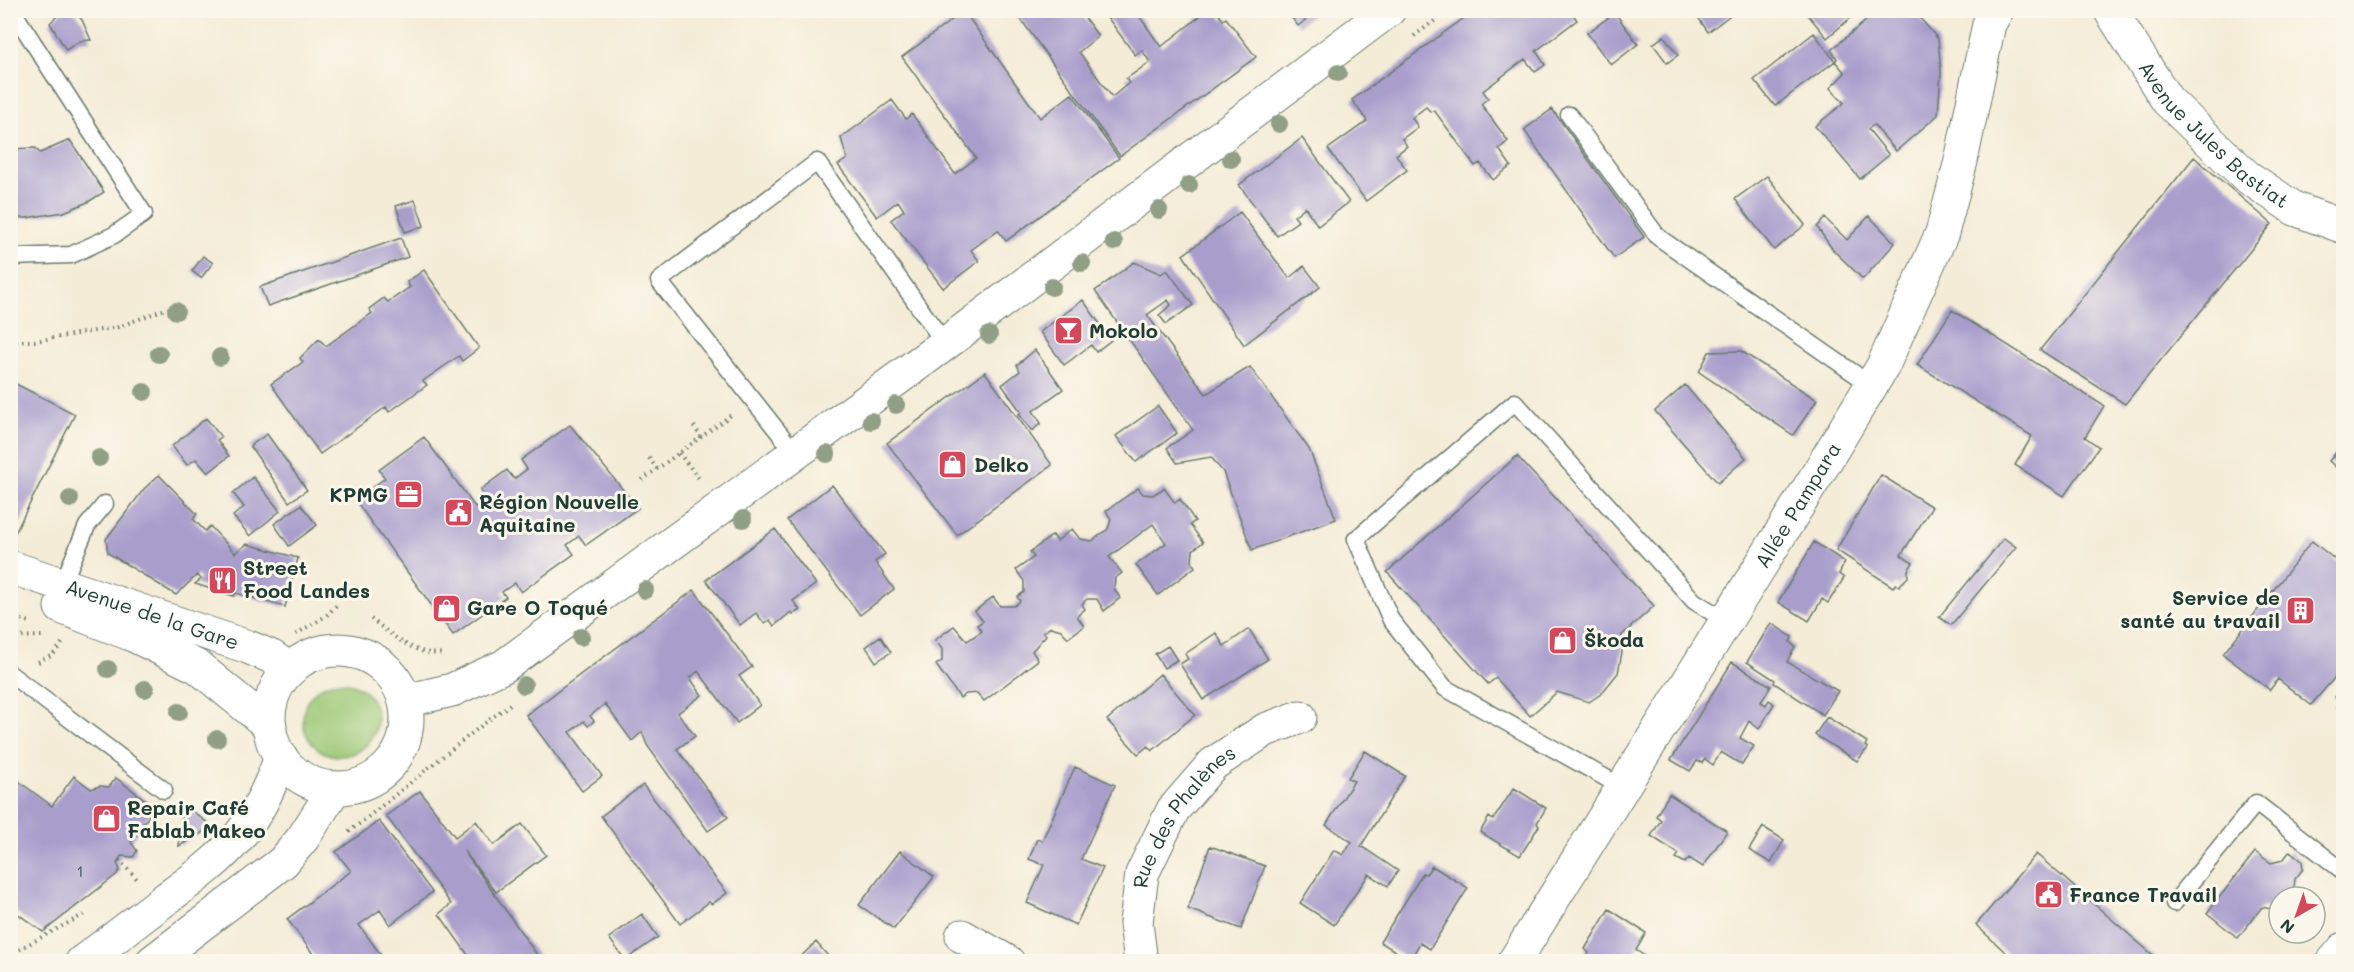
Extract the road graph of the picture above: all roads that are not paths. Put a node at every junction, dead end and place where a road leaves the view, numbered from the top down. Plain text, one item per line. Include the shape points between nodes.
1 (12, 10) edge
2 (1389, 10) edge
3 (1997, 10) edge
4 (2110, 10) edge
5 (1569, 115) dead end
6 (2343, 226) edge
7 (10, 257) edge
8 (945, 344) junction
9 (1871, 385) junction
10 (795, 453) junction
11 (105, 504) dead end
12 (10, 567) edge
13 (62, 585) junction
14 (10, 591) edge
15 (1726, 621) junction
16 (290, 670) junction
17 (10, 674) edge
18 (405, 701) junction
19 (1300, 717) dead end
20 (270, 726) junction
21 (280, 757) junction
22 (1622, 787) junction
23 (335, 788) junction
24 (164, 790) dead end
25 (2343, 872) edge
26 (2174, 903) dead end
27 (962, 936) dead end
28 (2343, 948) edge
29 (82, 962) edge
30 (152, 962) edge
31 (1008, 962) edge
32 (1141, 962) edge
33 (1514, 962) edge
34 (2333, 962) edge

1 - 7 lane via 144,214 114,235 71,255
2 - 8 main road
3 - 9 main road, Allée Pampara via 1989,24 1942,233
4 - 6 main road, Avenue Jules Bastiat via 2167,100 2247,176 2295,209
5 - 9 lane via 1658,237
8 - 10 main road
8 - 10 lane via 817,162 659,281
9 - 15 main road, Allée Pampara
10 - 18 main road via 504,666 452,690
11 - 13 lane via 87,526
12 - 13 main road, Avenue de la Gare
13 - 16 main road, Avenue de la Gare via 248,647
14 - 20 main road, Avenue de la Gare via 133,634 198,667
15 - 22 main road, Allée Pampara
15 - 22 lane via 1694,601 1515,402 1356,539 1391,620 1444,688
16 - 18 main road via 320,653 341,650 362,655 381,665 396,681
16 - 20 main road via 273,695
17 - 24 lane
18 - 23 main road via 403,744 392,762 377,777 357,786
19 - 32 main road, Rue des Phalènes via 1265,729 1214,764 1173,810 1142,874 1136,923
20 - 21 main road
21 - 23 main road via 295,774 314,784
21 - 29 main road via 257,811 224,852
22 - 33 main road, Allée Pampara
23 - 30 main road via 310,829 283,862
25 - 26 lane via 2256,803
27 - 31 main road
28 - 34 main road

